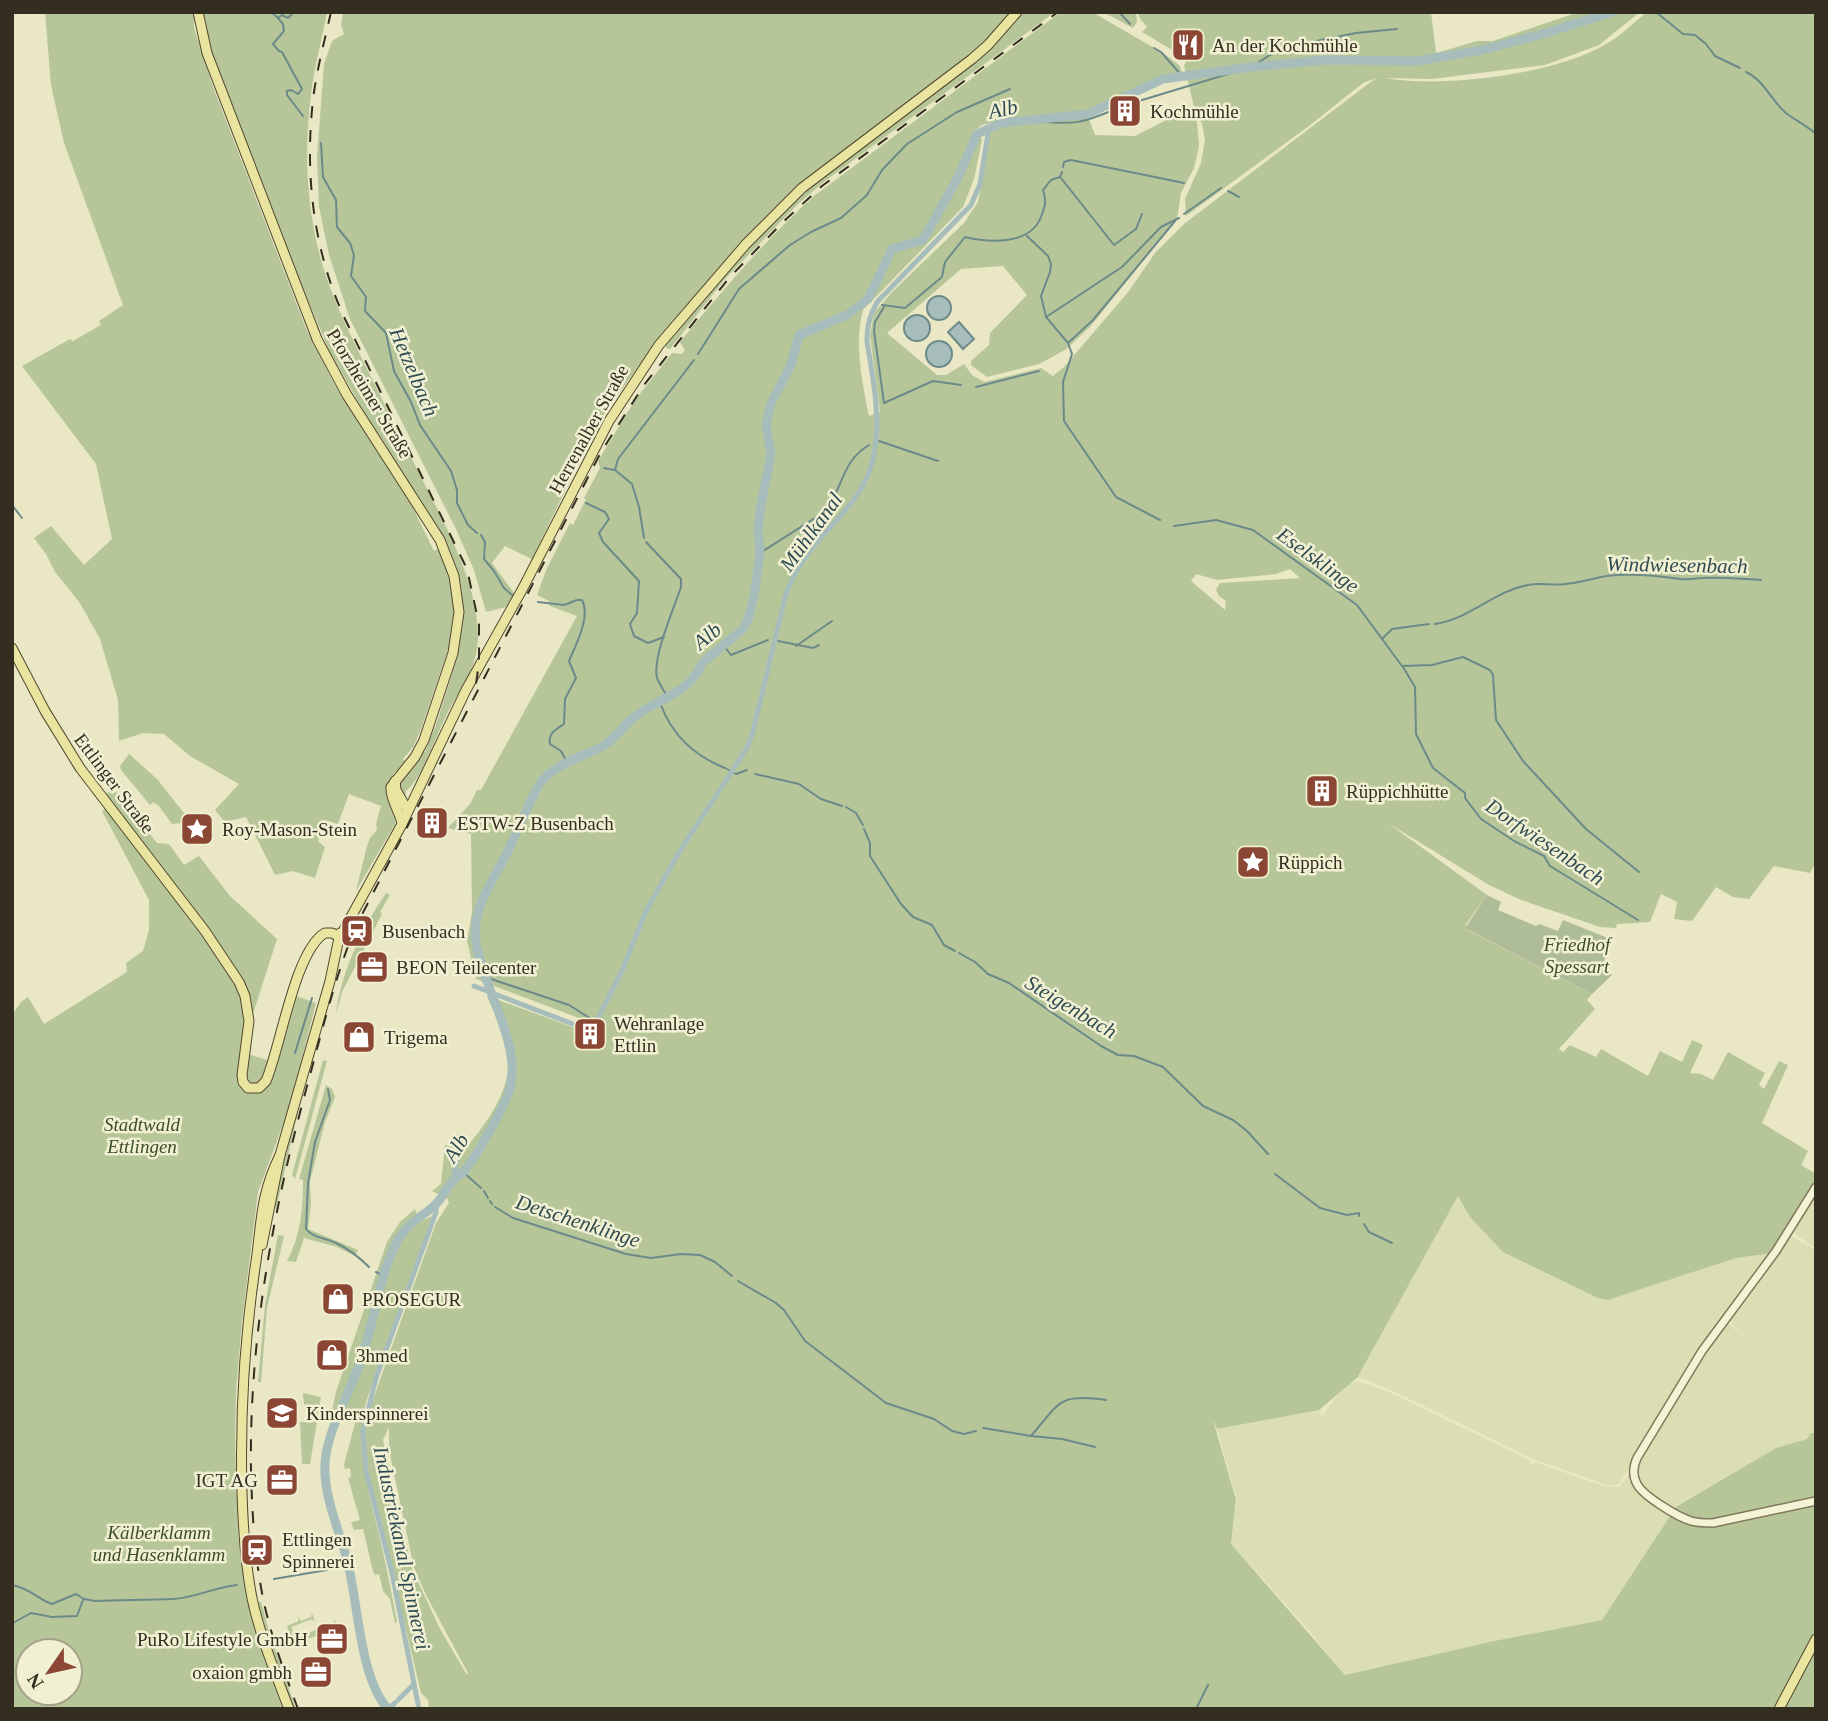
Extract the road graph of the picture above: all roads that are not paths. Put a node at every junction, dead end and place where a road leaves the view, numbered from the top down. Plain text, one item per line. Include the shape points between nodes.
1 (198, 12) edge
2 (1017, 12) edge
3 (12, 648) edge
4 (395, 781) junction
5 (418, 791) junction
6 (400, 797) junction
7 (403, 810) junction
8 (321, 937) junction
9 (340, 937) junction
10 (336, 953) junction
11 (1816, 1187) edge
12 (1816, 1501) edge
13 (1816, 1639) edge
14 (289, 1709) edge
15 (1779, 1709) edge

1 - 4 main road, Pforzheimer Straße via 207,53 317,339 440,540 454,576 459,612 453,653 424,740
2 - 5 main road, Herrenalber Straße via 972,59 780,208 659,345 609,421 466,690
3 - 8 main road, Ettlinger Straße via 80,768 232,969 249,1021 242,1079 252,1089 266,1081 296,982 310,947
4 - 6 main road
4 - 7 main road via 390,792
5 - 6 main road
5 - 7 main road, Herrenalber Straße
6 - 7 main road
7 - 9 main road via 401,824 348,914
8 - 9 main road
8 - 10 main road
9 - 10 main road
10 - 14 main road via 257,1256 241,1413 243,1514 252,1597
11 - 12 street via 1776,1251 1702,1351 1637,1458 1633,1473 1646,1494 1689,1521 1701,1523
13 - 15 main road

